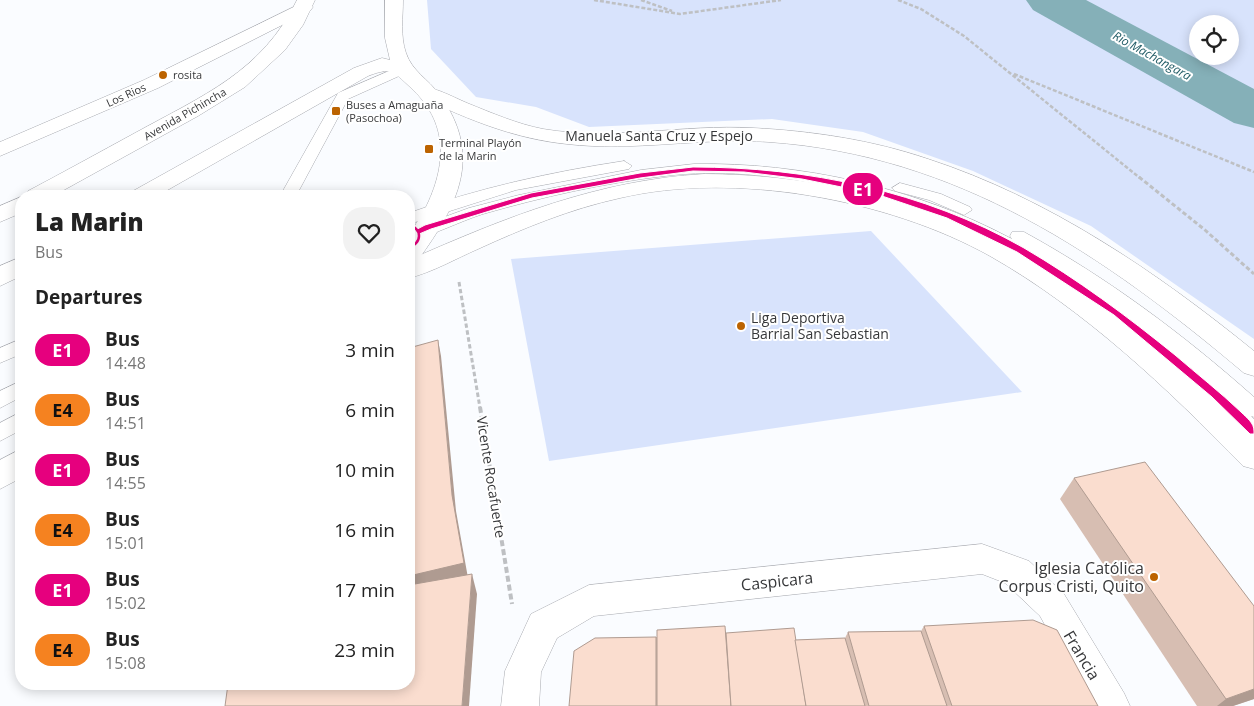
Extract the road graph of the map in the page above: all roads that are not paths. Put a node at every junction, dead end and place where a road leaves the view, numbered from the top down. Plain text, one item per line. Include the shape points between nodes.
1 (394, 0) edge
2 (305, 3) edge
3 (403, 68) junction
4 (430, 94) junction
5 (0, 150) edge
6 (47, 190) edge
7 (152, 190) edge
8 (291, 190) edge
9 (15, 207) edge
10 (437, 208) junction
11 (0, 216) edge
12 (415, 227) edge
13 (415, 267) edge
14 (15, 268) edge
15 (0, 277) edge
16 (15, 349) edge
17 (0, 356) edge
18 (1254, 366) edge
19 (15, 391) edge
20 (0, 400) edge
21 (1254, 409) edge
22 (15, 424) edge
23 (1254, 431) edge
24 (0, 433) edge
25 (1254, 458) edge
26 (15, 466) edge
27 (0, 476) edge
28 (1052, 604) joint
29 (521, 688) edge
30 (1112, 706) edge

1 - 3 main road via 394,40
2 - 5 main road, Los Rios via 150,84
2 - 6 main road, Avenida Pichincha via 274,51 226,91
3 - 4 main road
3 - 7 main road via 382,64 360,72
3 - 8 lane via 343,96
4 - 10 main road via 442,114 452,143 449,176
4 - 18 main road, Manuela Santa Cruz y Espejo via 500,124 546,135 590,139 720,133 768,136 838,144 921,164 976,185 1057,227 1156,290
9 - 11 main road
10 - 12 main road
10 - 21 lane via 565,174 656,161 753,160 830,170 935,197 1058,257 1150,319
12 - 23 lane via 531,195 693,169 744,169 802,176 878,192 950,216 1020,250 1117,313 1216,394
13 - 25 main road via 534,215 622,190 704,180 760,182 824,192 891,208 980,242 1075,301 1168,375
14 - 15 main road
16 - 17 lane
19 - 20 lane
22 - 24 lane
26 - 27 main road
28 - 29 main road, Caspicara via 1016,572 982,559 589,601 544,626
28 - 30 main road, Francia

